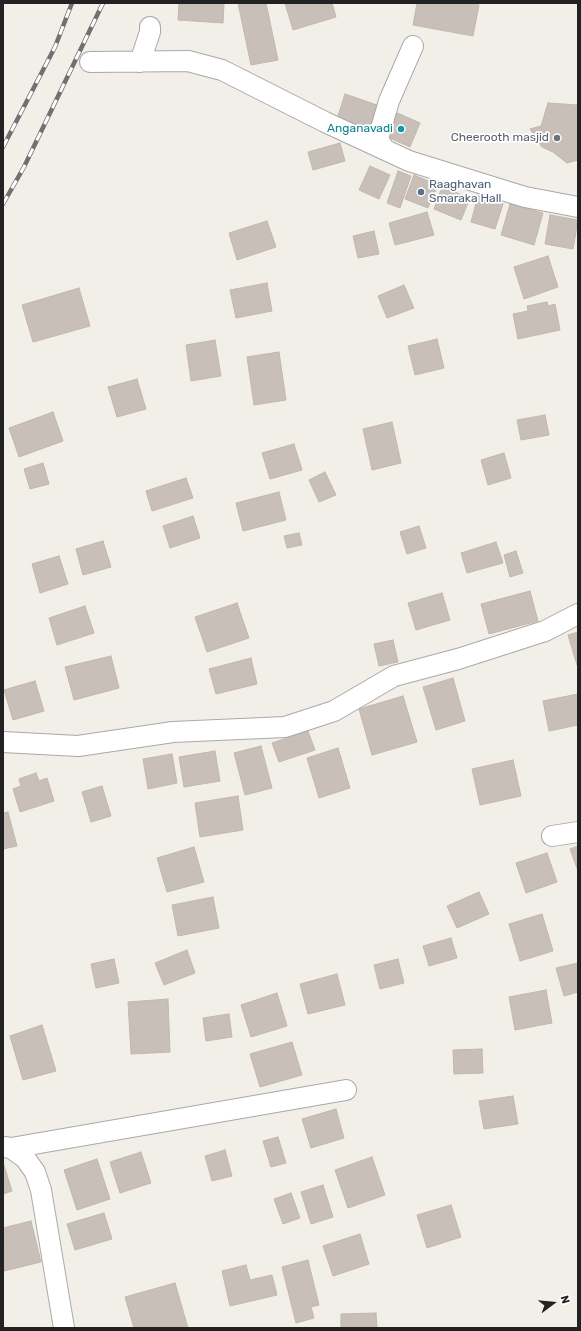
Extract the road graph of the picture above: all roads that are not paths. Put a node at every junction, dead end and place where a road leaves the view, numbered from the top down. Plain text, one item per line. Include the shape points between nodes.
1 (150, 27) dead end
2 (412, 46) dead end
3 (90, 62) dead end
4 (140, 62) junction
5 (384, 149) junction
6 (578, 207) edge
7 (578, 614) edge
8 (3, 742) edge
9 (578, 832) edge
10 (552, 836) dead end
11 (346, 1090) dead end
12 (7, 1148) edge
13 (64, 1328) edge

1 - 4 street
2 - 5 street via 389,102 378,139
3 - 4 street
4 - 5 street via 188,61 222,70
5 - 6 street via 409,161 525,197
7 - 8 street via 545,631 394,676 334,711 285,727 173,732 78,746
9 - 10 street
11 - 12 street
12 - 13 street via 25,1158 35,1172 41,1190

